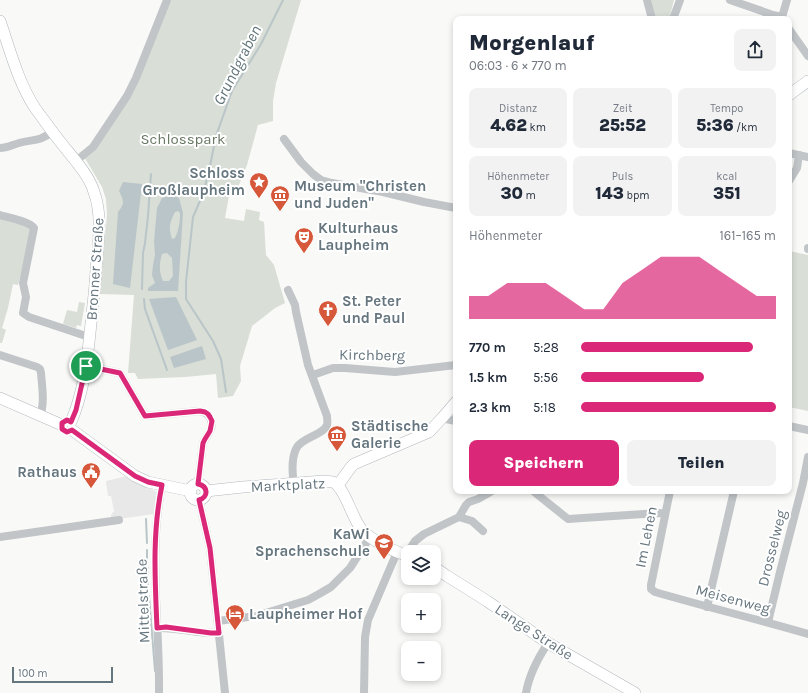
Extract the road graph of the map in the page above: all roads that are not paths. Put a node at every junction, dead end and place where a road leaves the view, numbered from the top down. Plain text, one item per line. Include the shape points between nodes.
1 (167, 0) edge
2 (648, 0) edge
3 (680, 0) edge
4 (730, 0) edge
5 (787, 0) edge
6 (651, 16) edge
7 (675, 16) edge
8 (776, 16) edge
9 (783, 16) edge
10 (0, 21) edge
11 (792, 35) edge
12 (808, 56) edge
13 (808, 82) edge
14 (792, 93) edge
15 (52, 132) junction
16 (284, 139) dead end
17 (0, 148) edge
18 (792, 154) edge
19 (799, 155) junction
20 (808, 157) edge
21 (76, 161) junction
22 (792, 176) edge
23 (453, 207) edge
24 (0, 215) edge
25 (288, 290) dead end
26 (90, 336) junction
27 (0, 355) edge
28 (453, 365) edge
29 (86, 366) junction
30 (313, 375) junction
31 (0, 398) edge
32 (453, 405) edge
33 (40, 416) junction
34 (443, 417) junction
35 (453, 421) edge
36 (68, 426) junction
37 (792, 427) edge
38 (808, 430) edge
39 (808, 457) edge
40 (294, 484) junction
41 (162, 485) junction
42 (338, 485) junction
43 (198, 491) junction
44 (487, 494) edge
45 (537, 494) edge
46 (669, 494) edge
47 (733, 494) edge
48 (665, 514) junction
49 (459, 517) junction
50 (119, 520) dead end
51 (483, 530) dead end
52 (370, 537) junction
53 (0, 538) edge
54 (412, 545) edge
55 (401, 552) edge
56 (401, 558) edge
57 (441, 572) edge
58 (651, 589) joint
59 (707, 607) junction
60 (218, 622) junction
61 (768, 622) junction
62 (157, 628) junction
63 (219, 633) junction
64 (808, 634) edge
65 (548, 643) junction
66 (160, 693) edge
67 (225, 693) edge
68 (364, 693) edge
69 (526, 693) edge
70 (635, 693) edge

1 - 21 street via 127,96 93,146
2 - 6 street
3 - 7 street
4 - 8 street
5 - 9 street
10 - 15 street, Bronner Straße via 21,81 34,107
11 - 12 street
13 - 14 street
15 - 17 street via 41,139
15 - 21 street, Bronner Straße
16 - 23 street via 309,170 321,180
18 - 19 street
19 - 20 street
19 - 22 street via 797,168
21 - 26 street, Bronner Straße via 94,191 99,210
24 - 26 street via 28,223 34,228 23,283 26,297 22,313
25 - 30 street via 295,305 308,365
26 - 29 street, Bronner Straße
27 - 33 street via 40,369
28 - 30 street, Kirchberg via 395,372 333,368
29 - 36 street, Bronner Straße via 76,410
29 - 43 street via 120,373 145,416 200,411 208,414 211,425 203,443
30 - 40 street via 327,422 322,431 297,446 292,468
31 - 33 street, Marktplatz
32 - 34 street
33 - 36 street, Marktplatz
34 - 35 street
34 - 42 street, Marktplatz via 429,432 358,462 351,467
36 - 41 street, Marktplatz via 142,480
37 - 38 street
39 - 61 street, Drosselweg
40 - 42 street, Marktplatz via 324,481
40 - 43 street, Marktplatz
41 - 43 street, Marktplatz
41 - 62 street, Mittelstraße via 154,562
42 - 52 street via 361,529
43 - 60 street via 210,548
44 - 49 street via 466,505
45 - 48 street via 568,519
46 - 48 street, Im Lehen
47 - 59 street
48 - 58 street, Im Lehen
49 - 51 street via 472,521
49 - 54 street via 424,534
50 - 53 street
52 - 55 street
52 - 60 street via 350,568 320,594 256,616
56 - 68 street via 394,563 368,620 365,637
57 - 65 street, Lange Straße
58 - 59 street, Meisenweg
59 - 61 street, Meisenweg
60 - 63 street
61 - 64 street, Meisenweg
62 - 63 street
62 - 66 street, Mittelstraße
63 - 67 street
65 - 69 street via 528,683
65 - 70 street, Lange Straße

